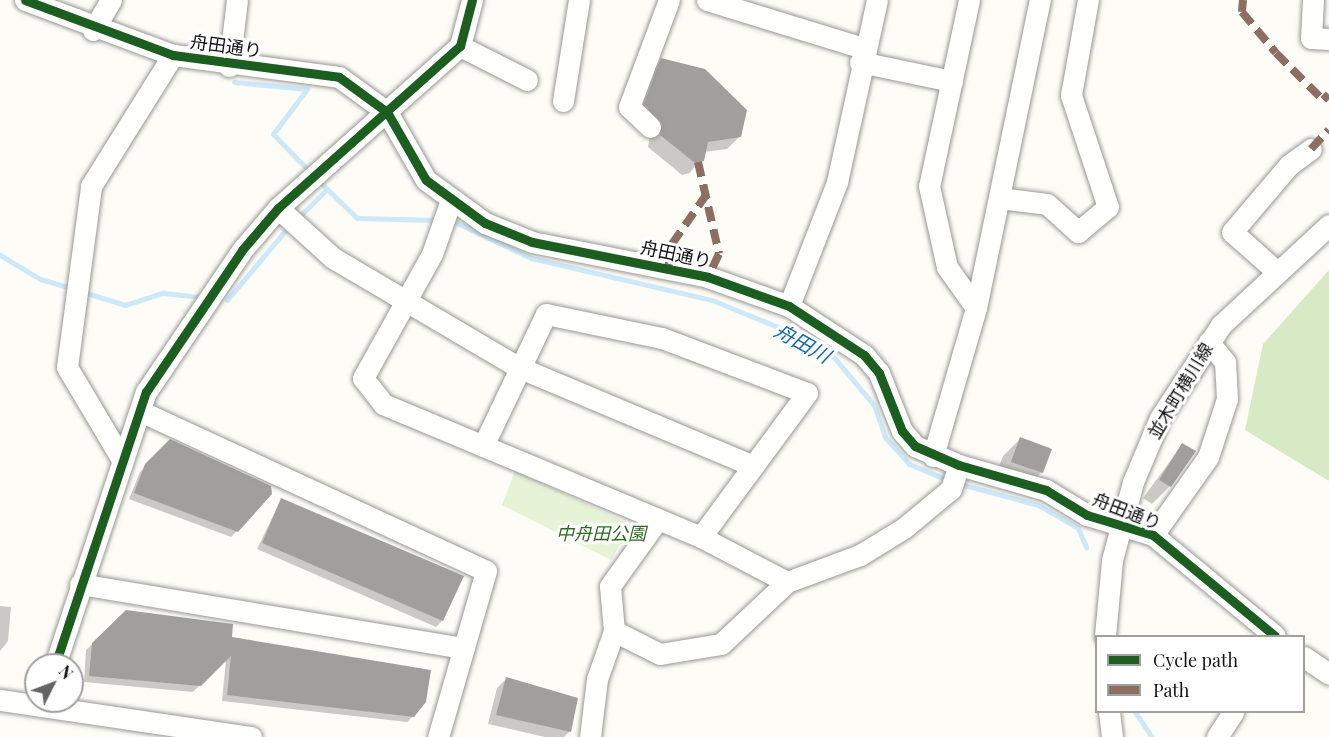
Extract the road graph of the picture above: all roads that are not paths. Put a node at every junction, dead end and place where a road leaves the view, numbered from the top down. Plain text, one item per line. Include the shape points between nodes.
1 (25, 0) edge
2 (111, 0) edge
3 (237, 0) edge
4 (472, 0) edge
5 (579, 0) edge
6 (669, 0) edge
7 (706, 0) edge
8 (877, 0) edge
9 (969, 0) edge
10 (1040, 0) edge
11 (1088, 0) edge
12 (1312, 0) edge
13 (758, 7) edge
14 (93, 30) junction
15 (1329, 39) edge
16 (460, 46) junction
17 (173, 55) junction
18 (862, 55) junction
19 (229, 66) junction
20 (527, 80) dead end
21 (952, 81) junction
22 (563, 100) dead end
23 (387, 112) junction
24 (650, 127) dead end
25 (1311, 149) dead end
26 (999, 198) junction
27 (451, 200) junction
28 (278, 208) junction
29 (1329, 225) edge
30 (1275, 270) junction
31 (407, 303) junction
32 (789, 306) junction
33 (976, 308) junction
34 (1209, 342) junction
35 (519, 367) junction
36 (140, 411) junction
37 (483, 446) junction
38 (933, 456) junction
39 (121, 458) junction
40 (753, 466) junction
41 (956, 475) junction
42 (658, 519) junction
43 (1121, 526) junction
44 (1153, 535) junction
45 (701, 537) junction
46 (787, 582) junction
47 (80, 584) junction
48 (614, 631) junction
49 (1105, 635) edge
50 (1274, 635) edge
51 (464, 648) junction
52 (59, 653) edge
53 (1305, 658) edge
54 (1329, 674) edge
55 (0, 700) edge
56 (24, 703) edge
57 (84, 711) edge
58 (1109, 713) edge
59 (1232, 713) edge
60 (251, 737) edge
61 (438, 737) edge
62 (590, 737) edge
63 (1112, 737) edge
64 (1217, 737) edge

1 - 14 street, 舟田通り
2 - 14 street
3 - 19 street
4 - 16 street
5 - 22 street
6 - 24 street via 629,107
7 - 13 street
8 - 18 street
9 - 21 street
10 - 26 street
11 - 26 street via 1071,94 1108,207 1078,232 1047,204
12 - 15 street via 1311,38
13 - 18 street
14 - 17 street, 舟田通り
16 - 20 street
16 - 23 street
17 - 19 street, 舟田通り
17 - 39 street via 91,186 67,367
18 - 21 street
18 - 32 street via 837,182
19 - 23 street, 舟田通り via 309,69 339,77
21 - 33 street via 929,186 947,267
23 - 27 street, 舟田通り via 426,180
23 - 28 street
25 - 30 street via 1289,165 1232,232
26 - 33 street
27 - 31 street
27 - 32 street, 舟田通り via 485,223 532,242 708,277
28 - 31 street via 333,258
28 - 36 street via 242,250
29 - 30 street, 並木町横川線
30 - 34 street, 並木町横川線
31 - 35 street
31 - 37 street via 363,378 383,404
32 - 38 street, 舟田通り via 864,355 879,373 902,431
33 - 38 street
34 - 43 street, 並木町横川線 via 1160,418
34 - 44 street via 1225,363 1227,399 1208,458
35 - 37 street
35 - 40 street
35 - 40 street via 546,314 662,339 807,393
36 - 39 street
36 - 51 street via 486,571
37 - 42 street
38 - 41 street, 舟田通り
39 - 47 street
40 - 45 street
41 - 43 street, 舟田通り via 1046,490 1087,515
41 - 46 street via 860,555
42 - 45 street
42 - 48 street via 610,586
43 - 44 street, 舟田通り
43 - 49 street, 並木町横川線 via 1112,560
44 - 50 street, 舟田通り
45 - 46 street
46 - 48 street via 722,644 660,654
47 - 51 street
47 - 52 street
48 - 62 street via 597,679
51 - 61 street
53 - 54 street
55 - 56 street
57 - 60 street
58 - 63 street
59 - 64 street

